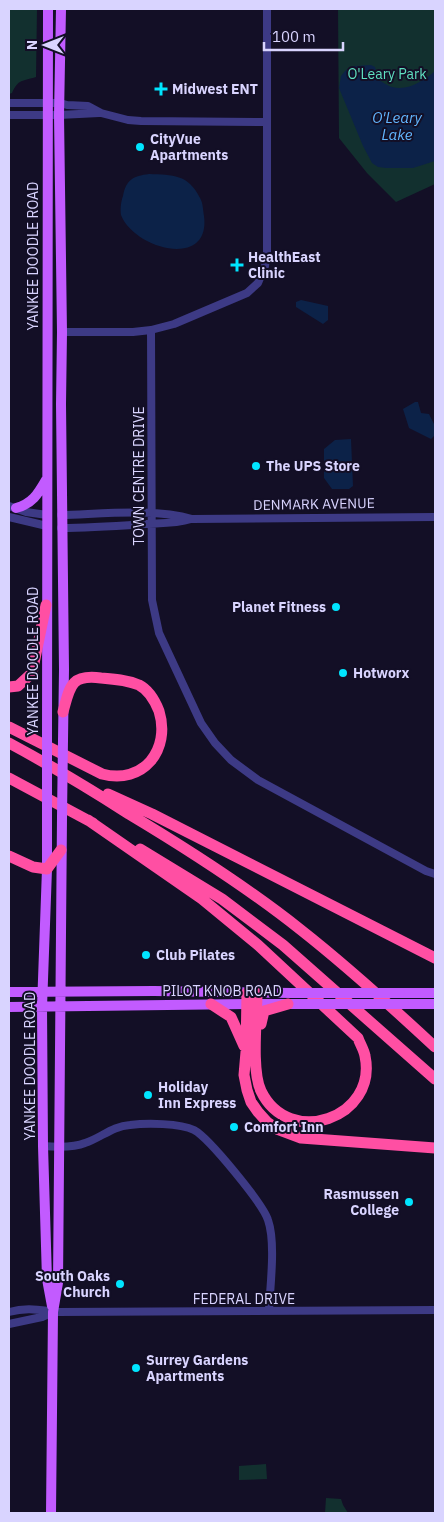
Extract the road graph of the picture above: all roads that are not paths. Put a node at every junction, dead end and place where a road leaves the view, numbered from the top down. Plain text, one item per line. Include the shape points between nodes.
1 (48, 9) edge
2 (61, 9) edge
3 (267, 9) edge
4 (9, 103) edge
5 (48, 103) junction
6 (60, 103) junction
7 (101, 113) junction
8 (9, 114) edge
9 (47, 115) junction
10 (59, 115) junction
11 (267, 122) junction
12 (47, 268) junction
13 (151, 330) junction
14 (62, 332) junction
15 (47, 479) junction
16 (12, 507) edge
17 (151, 513) junction
18 (47, 515) junction
19 (61, 515) junction
20 (9, 517) edge
21 (435, 517) edge
22 (192, 519) junction
23 (151, 524) junction
24 (47, 526) junction
25 (61, 528) junction
26 (46, 605) junction
27 (9, 687) edge
28 (63, 712) junction
29 (9, 727) edge
30 (9, 743) edge
31 (9, 778) edge
32 (72, 779) junction
33 (152, 814) junction
34 (88, 820) junction
35 (61, 850) junction
36 (9, 856) edge
37 (47, 869) junction
38 (435, 874) edge
39 (435, 950) edge
40 (435, 958) edge
41 (9, 992) edge
42 (43, 992) junction
43 (60, 992) junction
44 (435, 993) edge
45 (252, 998) junction
46 (290, 998) junction
47 (210, 1004) junction
48 (435, 1004) edge
49 (60, 1006) junction
50 (9, 1007) edge
51 (42, 1007) junction
52 (256, 1041) junction
53 (435, 1047) edge
54 (246, 1052) junction
55 (435, 1079) edge
56 (43, 1146) junction
57 (59, 1147) junction
58 (435, 1148) edge
59 (435, 1310) edge
60 (269, 1311) junction
61 (9, 1312) edge
62 (53, 1312) junction
63 (9, 1324) edge
64 (51, 1513) edge

1 - 5 main road, YANKEE DOODLE ROAD
2 - 6 main road, YANKEE DOODLE ROAD
3 - 11 street
4 - 5 street
5 - 6 street
5 - 9 main road, YANKEE DOODLE ROAD
6 - 7 street via 88,106
6 - 10 main road, YANKEE DOODLE ROAD
7 - 10 street
7 - 11 street via 141,121
8 - 9 street
9 - 10 street
9 - 12 main road, YANKEE DOODLE ROAD
10 - 14 main road, YANKEE DOODLE ROAD
11 - 13 street via 267,253 258,283 242,296
12 - 14 main road via 52,328
12 - 15 main road, YANKEE DOODLE ROAD
13 - 14 street
13 - 17 street, TOWN CENTRE DRIVE
14 - 19 main road, YANKEE DOODLE ROAD
15 - 16 main road via 26,506
15 - 18 main road, YANKEE DOODLE ROAD
16 - 18 street, DENMARK AVENUE
17 - 19 street, DENMARK AVENUE
17 - 22 street, DENMARK AVENUE via 177,514
17 - 23 street, TOWN CENTRE DRIVE
18 - 19 main road, DENMARK AVENUE
18 - 24 main road, YANKEE DOODLE ROAD
19 - 25 main road, YANKEE DOODLE ROAD
20 - 24 street, DENMARK AVENUE
21 - 22 street, DENMARK AVENUE
22 - 23 street, DENMARK AVENUE
23 - 25 street, DENMARK AVENUE
23 - 38 street, TOWN CENTRE DRIVE via 152,593 159,633 201,723 215,743 258,780
24 - 25 main road, DENMARK AVENUE
24 - 26 main road, YANKEE DOODLE ROAD
25 - 28 main road, YANKEE DOODLE ROAD
26 - 27 highway via 32,673 18,686
26 - 37 main road, YANKEE DOODLE ROAD, bridge
28 - 29 highway via 71,686 84,676 119,679 140,686 155,700 163,736 156,755 144,769 128,776 110,776
28 - 35 main road, YANKEE DOODLE ROAD, bridge
30 - 32 highway
31 - 34 highway
32 - 33 highway
32 - 53 highway via 193,853 302,930
33 - 39 highway via 206,834
33 - 40 highway
34 - 52 highway via 202,900 251,939 358,1038 365,1055 366,1072 360,1092 348,1108 331,1119 311,1123 280,1114 269,1103 256,1075
34 - 55 highway via 222,899 283,945
35 - 37 highway
35 - 43 main road, YANKEE DOODLE ROAD
36 - 37 highway via 33,867
37 - 42 main road, YANKEE DOODLE ROAD
41 - 42 main road, PILOT KNOB ROAD
42 - 43 main road, PILOT KNOB ROAD
42 - 51 main road, YANKEE DOODLE ROAD
43 - 45 main road, PILOT KNOB ROAD via 154,991
43 - 49 main road, YANKEE DOODLE ROAD
44 - 46 main road, PILOT KNOB ROAD, bridge
45 - 46 main road, PILOT KNOB ROAD
45 - 47 main road, PILOT KNOB ROAD
45 - 52 highway
45 - 54 highway
46 - 48 main road, PILOT KNOB ROAD, bridge via 304,1004
46 - 52 highway via 264,1011
47 - 49 main road, PILOT KNOB ROAD
47 - 54 highway via 231,1017
49 - 51 main road, PILOT KNOB ROAD
49 - 57 main road, YANKEE DOODLE ROAD
50 - 51 main road, PILOT KNOB ROAD
51 - 56 main road, YANKEE DOODLE ROAD
54 - 58 highway via 244,1075 251,1102 277,1129 301,1138
56 - 57 street
56 - 62 main road, YANKEE DOODLE ROAD via 47,1278
57 - 60 street via 84,1144 111,1129 129,1124 177,1125 194,1130 208,1141 259,1203 268,1220 272,1240
57 - 62 main road, YANKEE DOODLE ROAD via 58,1282
59 - 60 street, FEDERAL DRIVE
60 - 62 street, FEDERAL DRIVE
61 - 62 street via 39,1309
62 - 63 street
62 - 64 main road, YANKEE DOODLE ROAD

